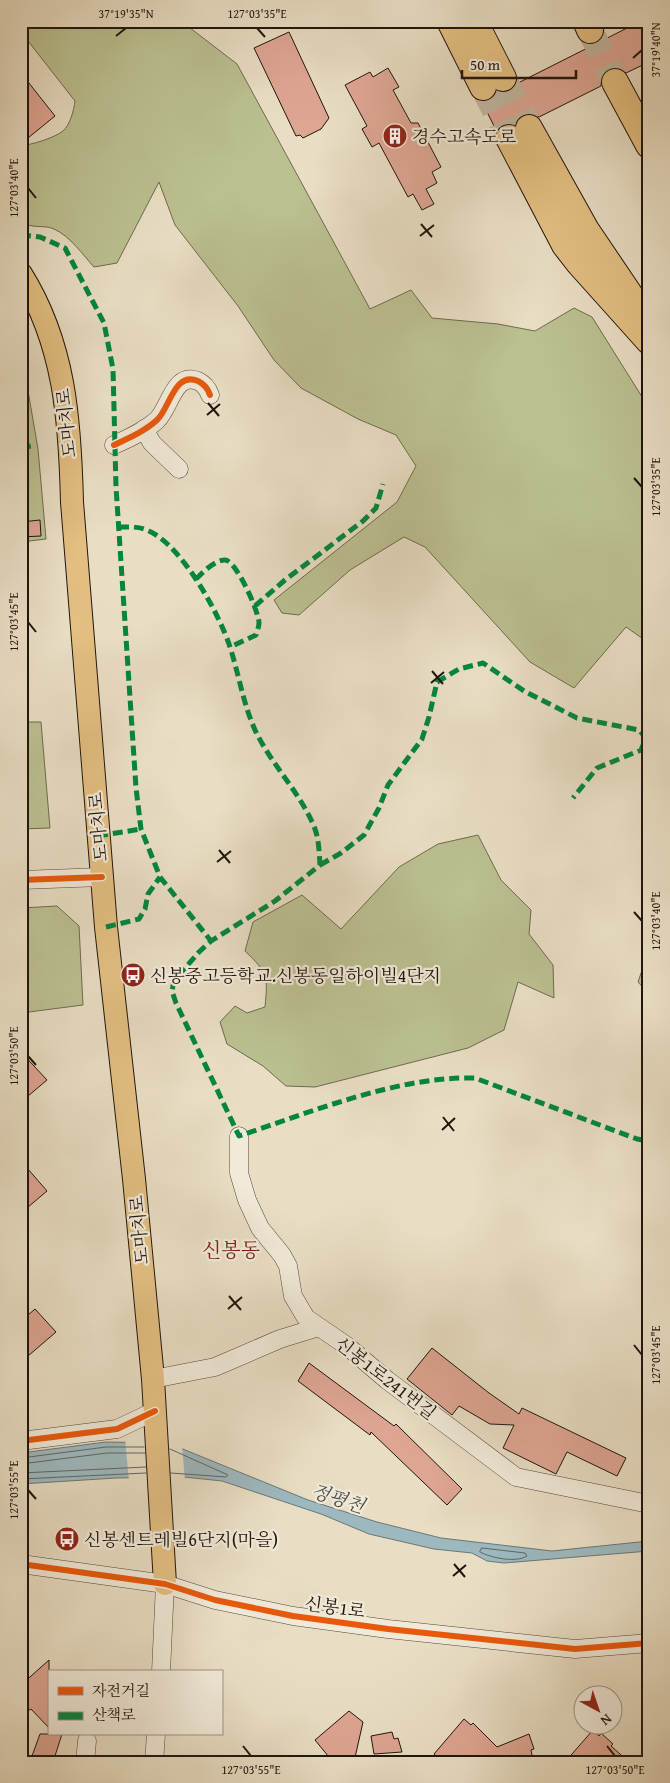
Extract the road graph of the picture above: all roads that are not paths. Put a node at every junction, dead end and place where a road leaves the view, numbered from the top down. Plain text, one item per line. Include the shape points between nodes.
1 (450, 21) edge
2 (474, 21) edge
3 (649, 116) edge
4 (649, 146) edge
5 (21, 274) edge
6 (649, 321) edge
7 (649, 341) edge
8 (210, 395) dead end
9 (144, 429) junction
10 (114, 445) dead end
11 (179, 469) dead end
12 (102, 876) junction
13 (21, 880) edge
14 (239, 1136) dead end
15 (319, 1327) junction
16 (153, 1379) junction
17 (155, 1414) junction
18 (21, 1441) edge
19 (649, 1504) edge
20 (21, 1564) edge
21 (165, 1584) junction
22 (649, 1643) edge
23 (161, 1670) edge
24 (156, 1736) edge
25 (88, 1741) dead end
26 (85, 1762) edge
27 (154, 1762) edge

1 - 2 highway via 493,82
3 - 4 highway via 622,79
5 - 12 main road, 도마치로 via 48,326 64,390
6 - 7 highway via 519,133 565,245
8 - 9 street via 196,380 181,382 174,388 158,419
9 - 10 street
9 - 11 street via 152,443
12 - 13 street
12 - 16 main road, 도마치로
14 - 15 street, 신봉1로241번길 via 239,1173 247,1200 260,1228 288,1266 293,1296 299,1308
15 - 16 street via 280,1339 215,1367
15 - 19 street, 신봉1로241번길 via 516,1477
16 - 17 main road, 도마치로
17 - 18 street via 117,1429
17 - 21 main road, 도마치로
20 - 21 street, 신봉1로
21 - 22 street, 신봉1로 via 215,1600 293,1616 397,1630 575,1649
21 - 23 street
24 - 27 street
25 - 26 street

